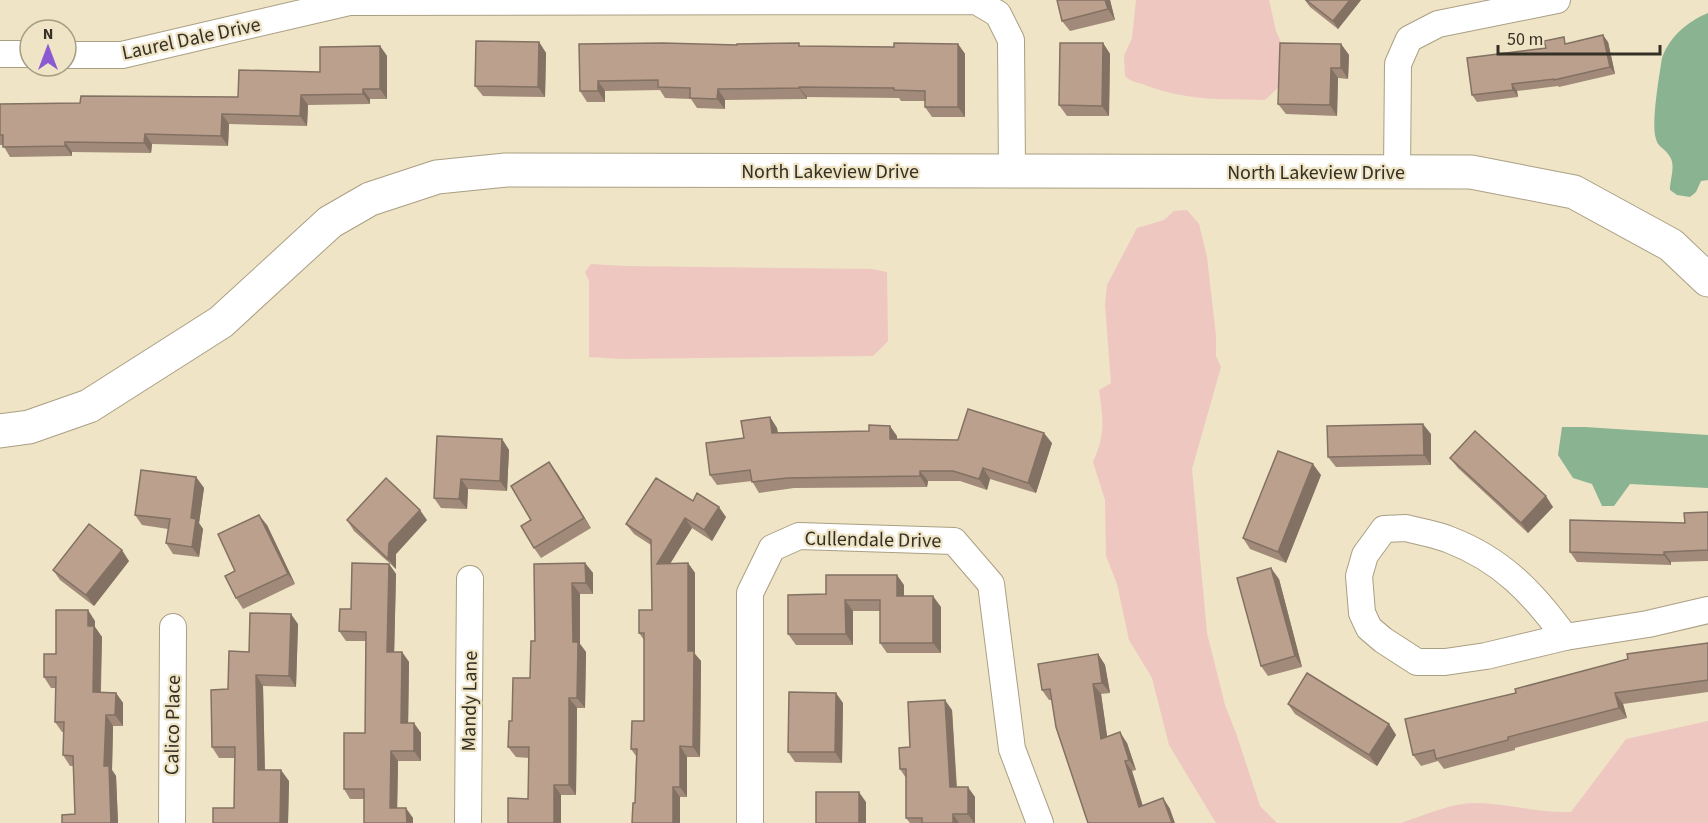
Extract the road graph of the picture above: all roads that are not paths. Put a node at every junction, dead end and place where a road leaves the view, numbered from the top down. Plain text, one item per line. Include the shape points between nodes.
1 (1557, 0) edge
2 (349, 1) edge
3 (0, 54) edge
4 (18, 54) edge
5 (78, 54) edge
6 (1396, 171) junction
7 (1012, 172) junction
8 (1708, 280) edge
9 (0, 431) edge
10 (470, 579) dead end
11 (1708, 610) edge
12 (173, 627) dead end
13 (1565, 637) junction
14 (172, 823) edge
15 (468, 823) edge
16 (750, 823) edge
17 (1040, 823) edge

1 - 6 street via 1438,24 1409,39 1398,64
2 - 5 street, Laurel Dale Drive via 122,55
2 - 7 street, Laurel Dale Drive via 976,1 998,14 1011,40
3 - 4 street
6 - 7 street, North Lakeview Drive
6 - 8 street, North Lakeview Drive via 1471,172 1574,192 1671,245
7 - 9 street, North Lakeview Drive via 506,170 437,177 370,199 330,222 221,322 88,406 29,427
10 - 15 street, Mandy Lane
11 - 13 street
12 - 14 street, Calico Place
13 - 13 street via 1486,656 1417,662 1369,628 1359,595 1365,555 1384,529 1406,528 1449,539 1489,558 1514,577
16 - 17 street, Cullendale Drive via 750,592 772,548 799,536 954,541 991,584 1012,749

